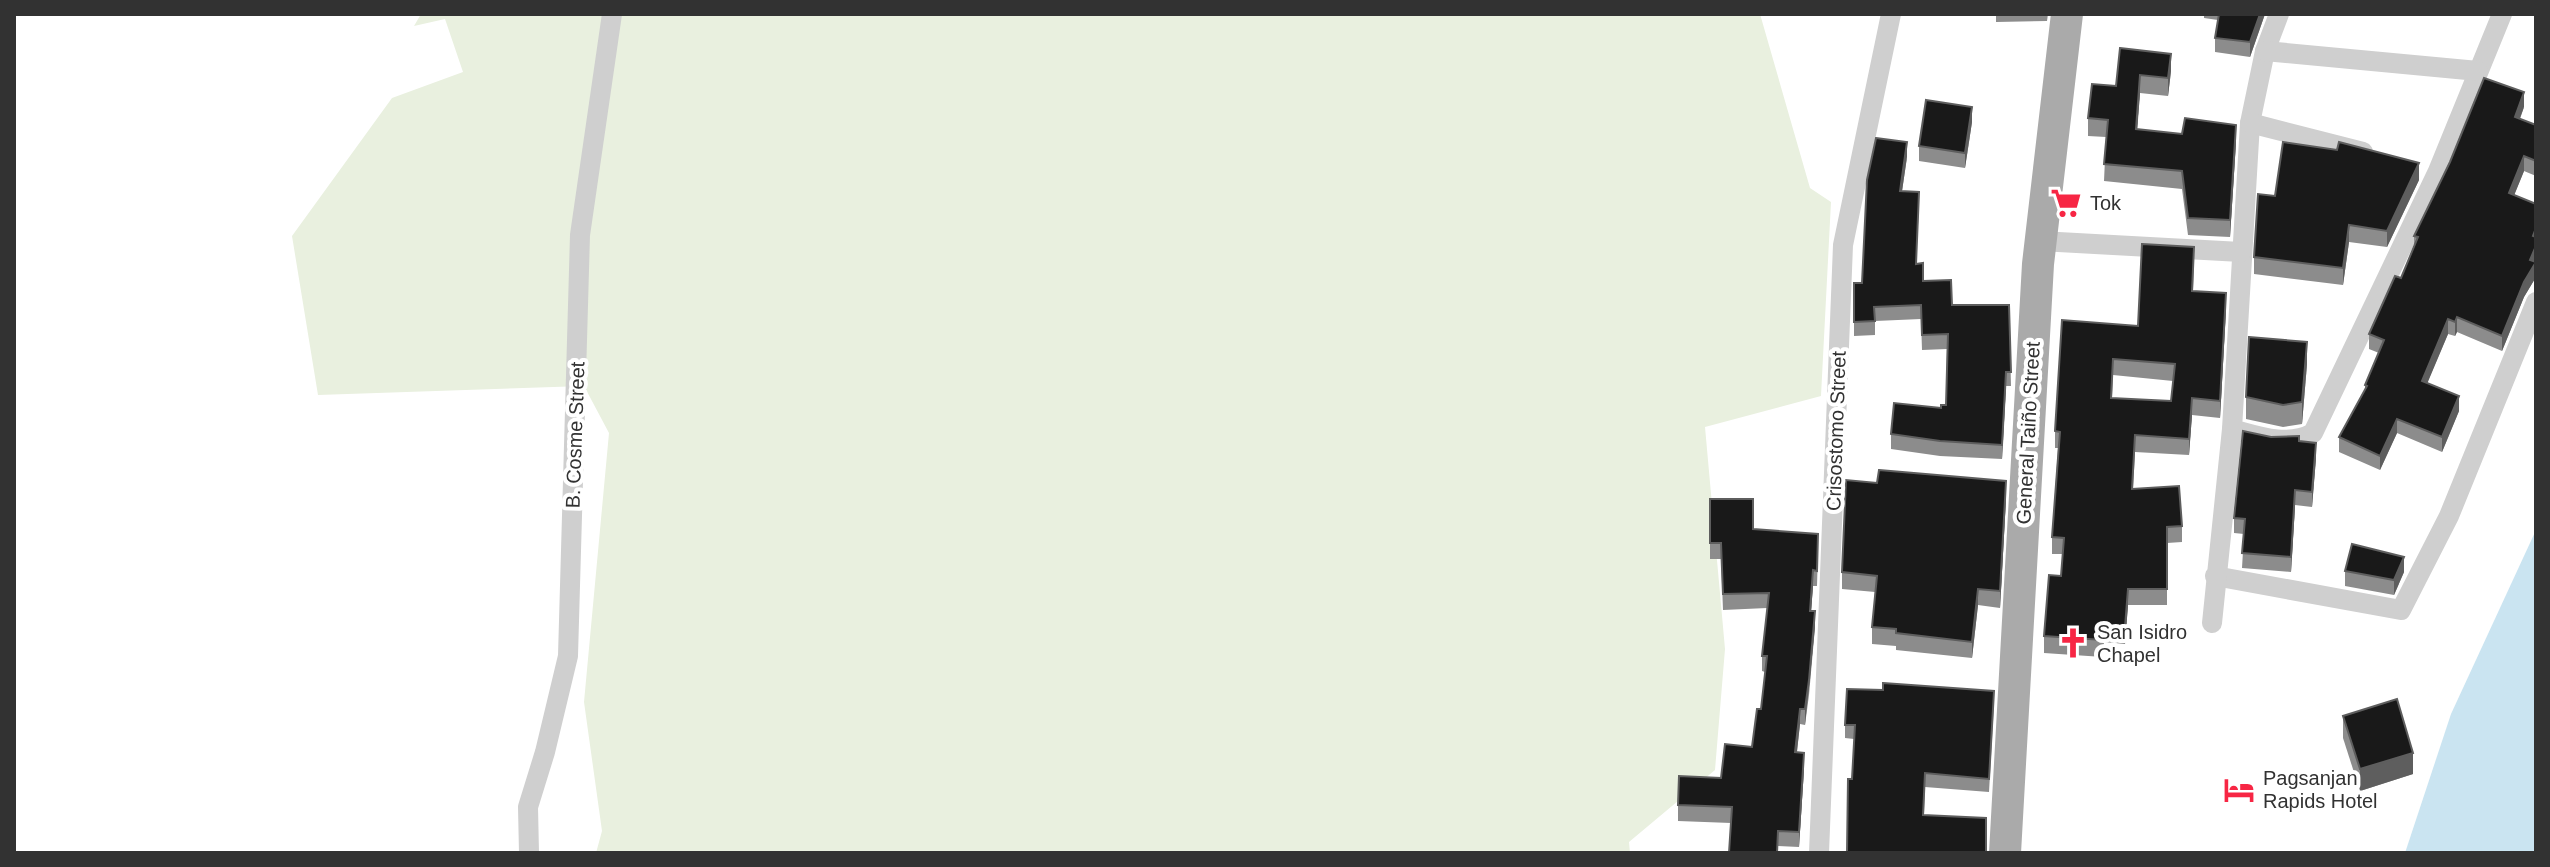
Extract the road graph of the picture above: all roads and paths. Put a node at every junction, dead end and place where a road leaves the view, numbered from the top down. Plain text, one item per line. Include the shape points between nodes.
1 (612, 14) edge
2 (1891, 14) edge
3 (2067, 14) edge
4 (2279, 14) edge
5 (2502, 14) edge
6 (2265, 51) junction
7 (2478, 71) junction
8 (2250, 123) junction
9 (2380, 156) edge
10 (2040, 241) junction
11 (2241, 252) junction
12 (2536, 302) edge
13 (2232, 429) junction
14 (2215, 576) junction
15 (2212, 623) dead end
16 (529, 853) edge
17 (1819, 853) edge
18 (2005, 853) edge

1 - 16 street, B. Cosme Street via 580,235 568,656 528,807
2 - 17 street, Crisostomo Street via 1843,245
3 - 10 main road, General Taiño Street
4 - 6 street
5 - 7 street
6 - 7 street
6 - 8 street
7 - 13 street via 2313,433 2299,441
8 - 9 street
8 - 11 street
10 - 11 street
10 - 18 main road, General Taiño Street
11 - 13 street
12 - 14 street via 2449,516 2401,610
13 - 14 street
14 - 15 street

